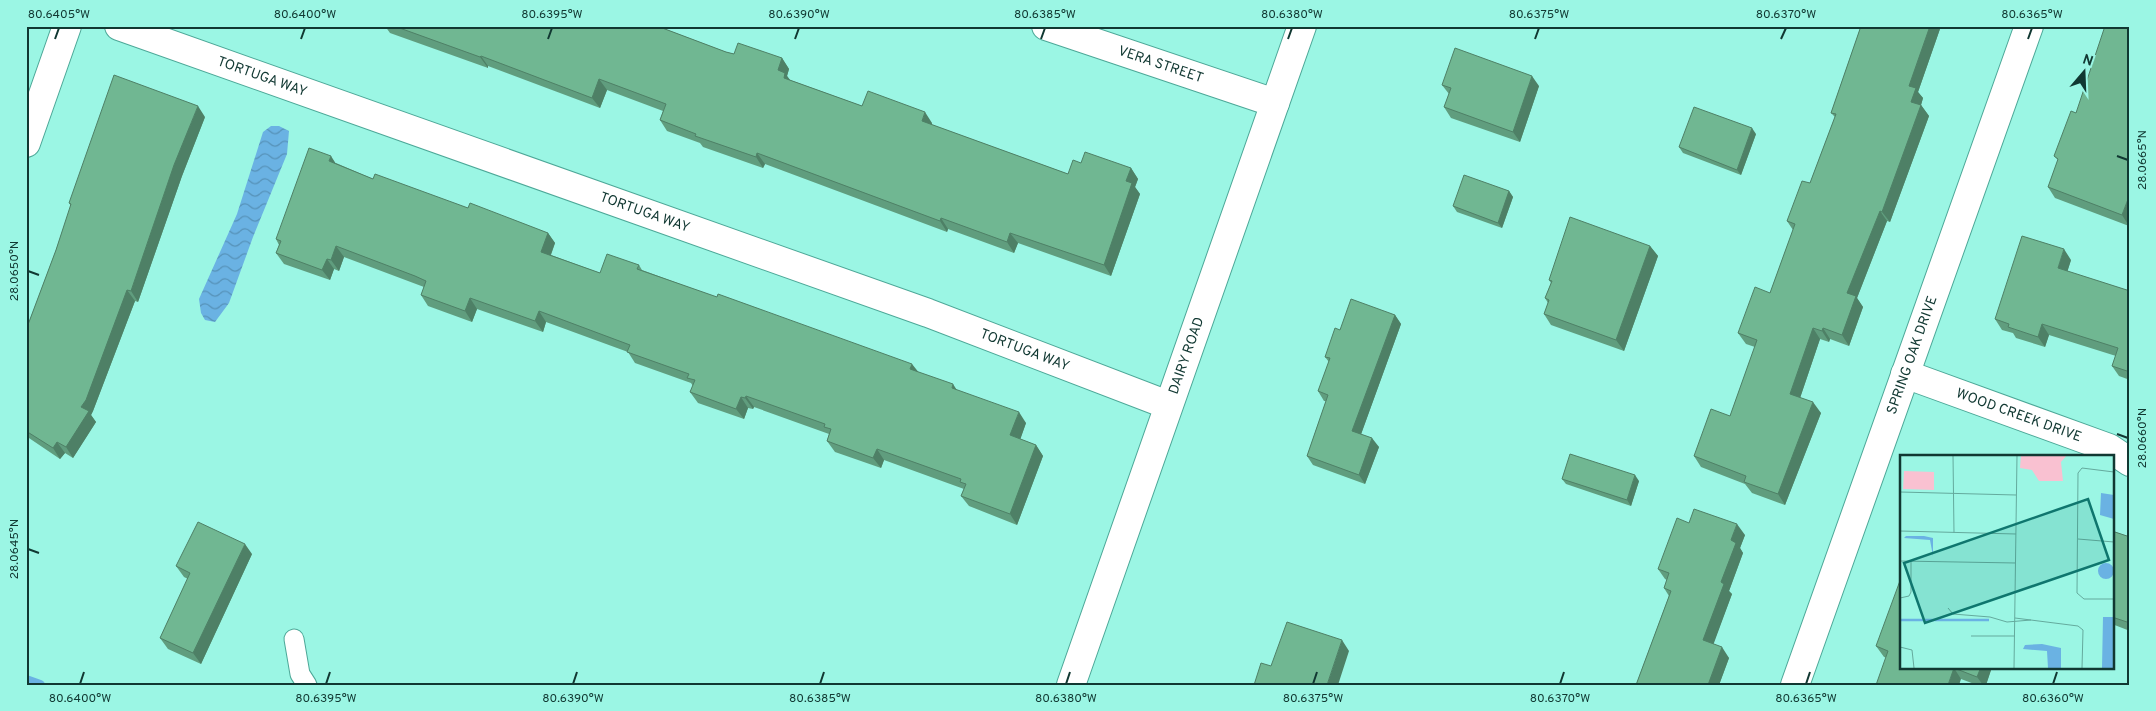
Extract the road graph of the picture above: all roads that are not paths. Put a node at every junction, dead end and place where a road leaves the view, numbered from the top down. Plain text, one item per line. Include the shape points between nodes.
1 (66, 26) edge
2 (119, 26) edge
3 (1046, 26) edge
4 (1302, 26) edge
5 (2029, 26) edge
6 (1275, 103) junction
7 (26, 143) edge
8 (1905, 374) junction
9 (1168, 405) junction
10 (2130, 462) edge
11 (294, 639) dead end
12 (308, 685) edge
13 (1071, 685) edge
14 (1795, 685) edge

1 - 7 street
2 - 9 street, TORTUGA WAY via 928,313
3 - 6 street, VERA STREET
4 - 6 street, DAIRY ROAD
5 - 8 street, SPRING OAK DRIVE
6 - 9 street, DAIRY ROAD
8 - 10 street, WOOD CREEK DRIVE via 2109,448
8 - 14 street, SPRING OAK DRIVE
9 - 13 street, DAIRY ROAD
11 - 12 lane via 300,674

